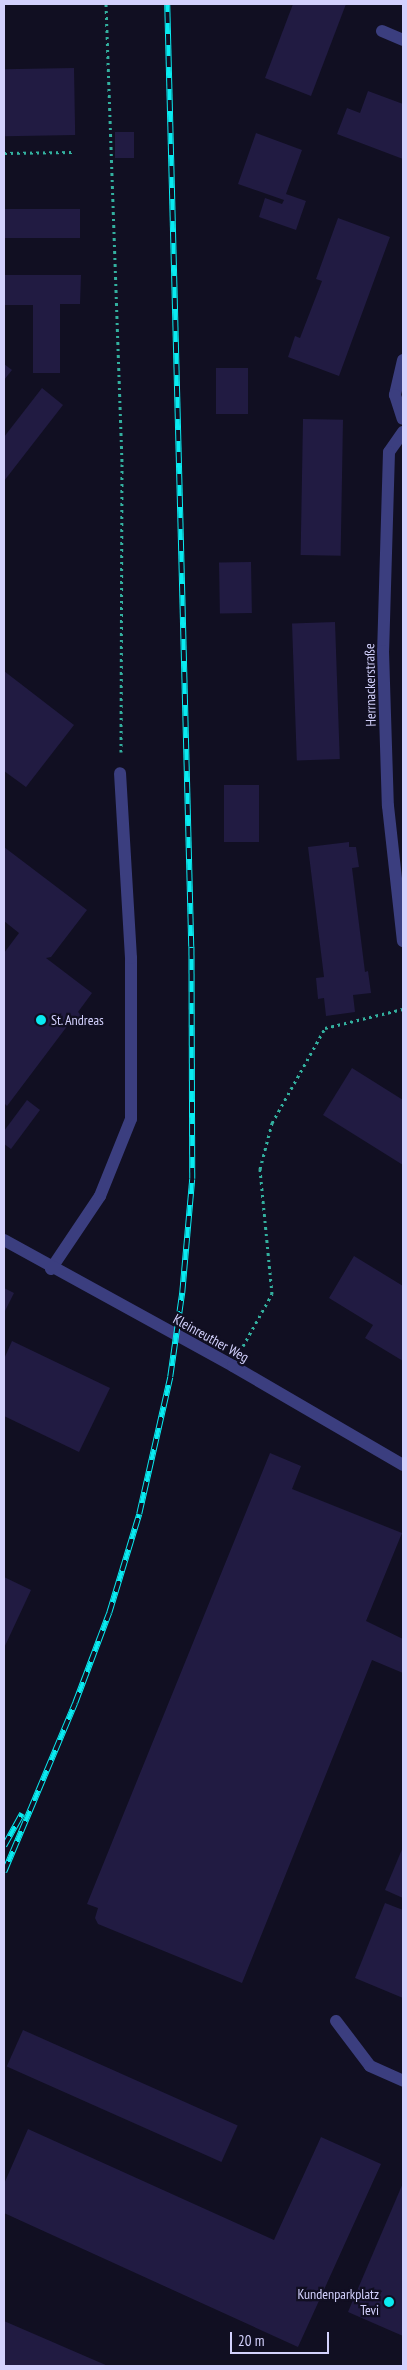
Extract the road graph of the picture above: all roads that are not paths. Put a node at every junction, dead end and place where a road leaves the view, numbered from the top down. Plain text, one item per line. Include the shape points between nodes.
1 (382, 31) dead end
2 (403, 40) edge
3 (403, 360) edge
4 (403, 418) edge
5 (403, 432) edge
6 (120, 772) road end
7 (403, 941) edge
8 (4, 1240) edge
9 (51, 1269) junction
10 (403, 1465) edge
11 (336, 2021) dead end
12 (403, 2081) edge

1 - 2 street
3 - 4 street via 395,395
5 - 7 street, Herrnackerstraße via 389,452 383,651 388,806
6 - 9 street via 131,958 131,1119 100,1196
8 - 9 street, Kleinreuther Weg
9 - 10 street, Kleinreuther Weg via 233,1366
11 - 12 street via 370,2066

